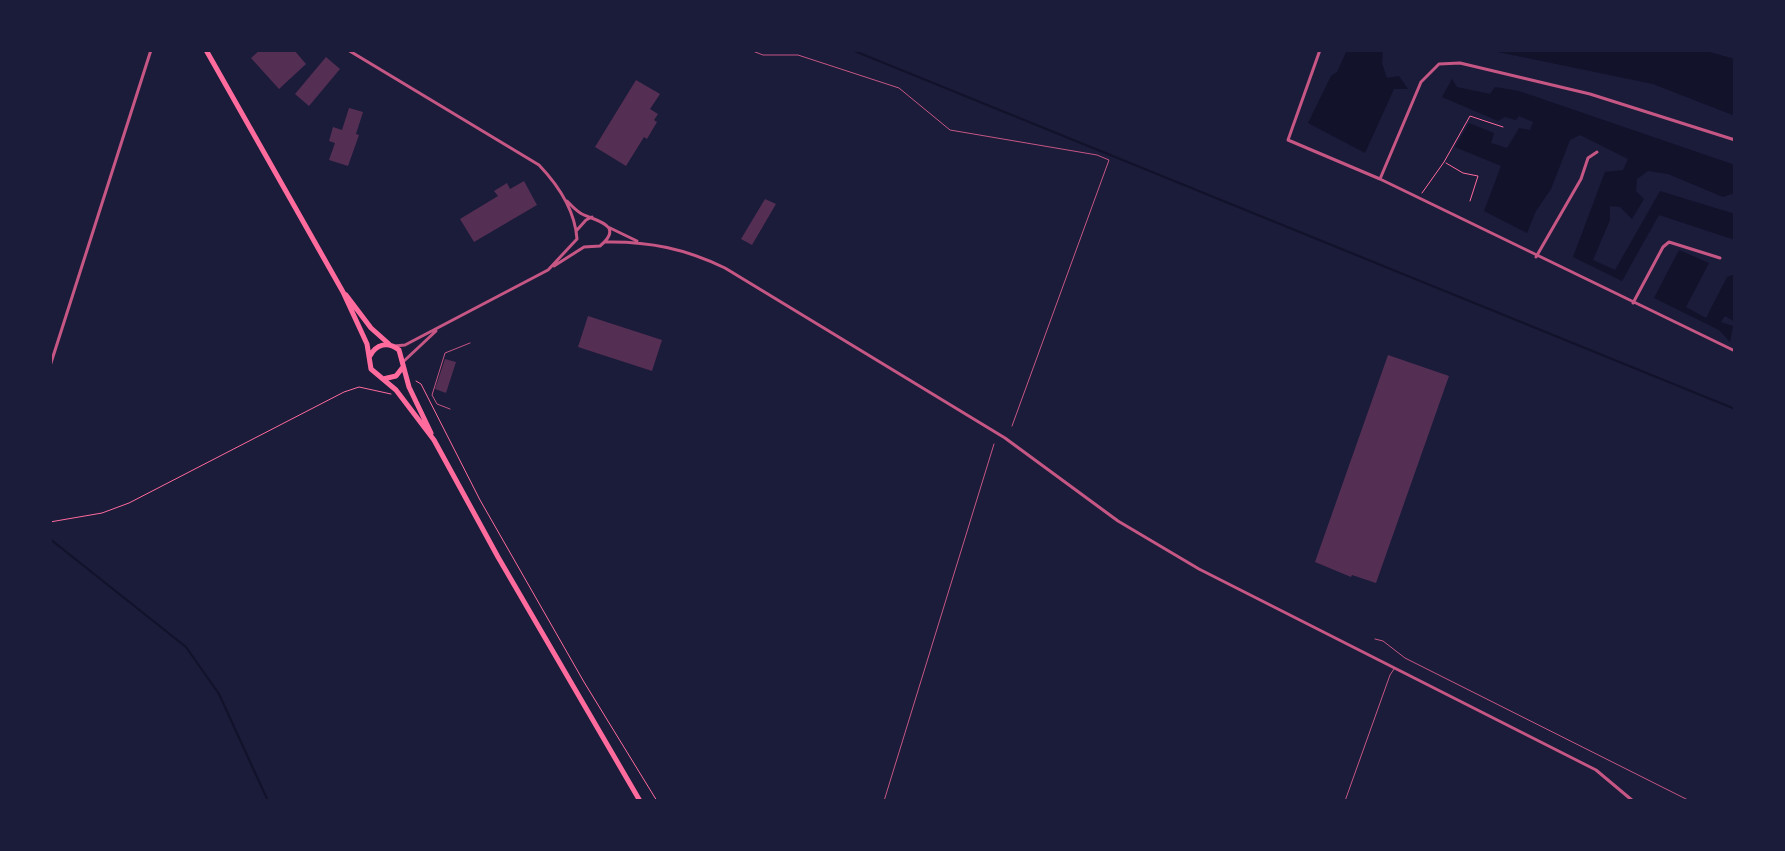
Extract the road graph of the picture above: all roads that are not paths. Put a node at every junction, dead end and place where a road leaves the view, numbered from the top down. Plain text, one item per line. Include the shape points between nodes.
1 (151, 50) edge
2 (206, 50) edge
3 (348, 50) edge
4 (750, 50) edge
5 (1320, 50) edge
6 (1735, 140) edge
7 (1597, 152) dead end
8 (1380, 179) junction
9 (565, 199) junction
10 (592, 217) junction
11 (608, 227) junction
12 (577, 230) junction
13 (577, 239) junction
14 (605, 242) junction
15 (640, 243) junction
16 (584, 247) junction
17 (1536, 257) junction
18 (1720, 258) dead end
19 (549, 269) junction
20 (343, 292) junction
21 (1633, 303) junction
22 (439, 328) junction
23 (470, 343) dead end
24 (392, 345) junction
25 (1735, 351) edge
26 (370, 357) junction
27 (403, 364) junction
28 (50, 366) edge
29 (379, 377) junction
30 (450, 409) dead end
31 (1012, 426) dead end
32 (434, 440) junction
33 (994, 444) dead end
34 (1375, 639) dead end
35 (1395, 668) junction
36 (640, 801) edge
37 (884, 801) edge
38 (1345, 801) edge
39 (1633, 801) edge
40 (1690, 801) edge

1 - 28 street
2 - 20 main road
3 - 9 street via 539,165
4 - 31 lane via 798,55 899,88 950,130 1109,160
5 - 8 street via 1288,140
6 - 8 street via 1590,94 1460,63 1439,64 1421,82
7 - 17 street via 1588,158
8 - 17 street
9 - 10 street
9 - 12 street
10 - 11 street
10 - 12 street
11 - 14 street
11 - 15 street
12 - 13 street
13 - 16 street
13 - 19 street
14 - 15 street
14 - 16 street
15 - 35 street via 673,248 725,268 1005,438 1153,542
16 - 19 street
17 - 21 street
18 - 21 street via 1669,242
19 - 22 street
20 - 24 main road
20 - 26 main road
21 - 25 street
22 - 24 street via 405,345
22 - 27 street
23 - 30 lane via 445,353 432,395 433,401
24 - 26 main road via 377,347
24 - 27 main road
26 - 29 main road via 371,369
27 - 29 main road via 396,376
27 - 32 main road
29 - 32 main road via 396,390
32 - 36 main road
33 - 37 lane
34 - 40 lane
35 - 38 lane
35 - 39 street via 1596,770

